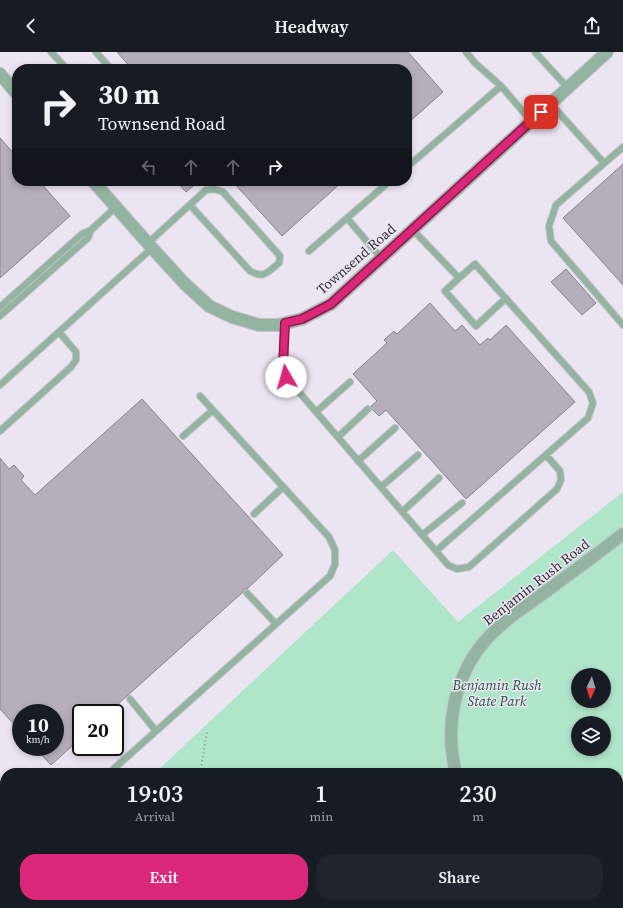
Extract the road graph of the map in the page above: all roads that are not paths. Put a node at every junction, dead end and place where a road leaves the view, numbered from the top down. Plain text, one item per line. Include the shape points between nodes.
1 (51, 52) edge
2 (96, 52) edge
3 (466, 52) edge
4 (535, 52) edge
5 (607, 52) edge
6 (62, 64) edge
7 (107, 64) edge
8 (0, 74) edge
9 (501, 86) junction
10 (12, 88) edge
11 (568, 88) junction
12 (551, 104) junction
13 (531, 121) junction
14 (623, 147) edge
15 (412, 163) edge
16 (604, 163) junction
17 (98, 186) edge
18 (384, 186) edge
19 (190, 205) junction
20 (116, 206) junction
21 (347, 218) junction
22 (412, 230) junction
23 (150, 246) junction
24 (309, 251) dead end
25 (381, 258) junction
26 (49, 268) junction
27 (460, 278) junction
28 (506, 298) junction
29 (0, 307) edge
30 (0, 316) edge
31 (285, 323) junction
32 (623, 325) edge
33 (59, 332) junction
34 (350, 382) dead end
35 (0, 385) edge
36 (200, 396) dead end
37 (368, 409) dead end
38 (213, 410) junction
39 (316, 412) junction
40 (396, 428) dead end
41 (0, 431) edge
42 (183, 436) dead end
43 (338, 437) junction
44 (418, 455) dead end
45 (546, 455) junction
46 (358, 461) junction
47 (439, 478) dead end
48 (283, 487) junction
49 (381, 488) junction
50 (462, 503) dead end
51 (402, 512) junction
52 (254, 514) dead end
53 (623, 534) edge
54 (422, 536) junction
55 (436, 551) junction
56 (247, 593) dead end
57 (276, 624) junction
58 (130, 699) dead end
59 (156, 731) junction
60 (115, 768) edge
61 (455, 768) edge

1 - 6 lane
2 - 7 lane
3 - 9 lane
4 - 11 lane
5 - 11 street, Townsend Road
8 - 10 street
9 - 13 lane
9 - 15 lane
11 - 12 street, Townsend Road
12 - 13 street, Townsend Road
12 - 16 lane
13 - 22 street, Townsend Road
14 - 16 lane
16 - 32 lane via 556,205 549,226 551,241
17 - 20 street, Townsend Road
18 - 21 lane
19 - 19 lane via 206,190 215,189 222,192 280,256 279,263 266,274 257,275 250,271
19 - 23 lane
20 - 23 street, Townsend Road
20 - 26 lane via 92,230 82,234
21 - 24 lane
21 - 25 lane
22 - 25 street, Townsend Road
22 - 27 lane
23 - 31 street, Townsend Road via 209,306 232,318 259,325
23 - 33 lane
25 - 31 street, Townsend Road via 331,304 302,319
26 - 29 lane
26 - 30 lane
27 - 28 lane via 476,264
27 - 28 lane via 445,291 476,326
28 - 45 lane via 589,392 593,403 588,418
31 - 39 lane via 283,366 286,377
33 - 35 lane
33 - 41 lane via 76,352 76,360
34 - 39 lane
36 - 38 lane
37 - 43 lane
38 - 42 lane
38 - 48 lane
39 - 43 lane
40 - 46 lane
43 - 46 lane
44 - 49 lane
45 - 55 lane
45 - 55 lane via 560,471 561,480 557,489 469,567 456,569 448,565
46 - 49 lane
47 - 51 lane
48 - 52 lane
48 - 57 lane via 329,537 335,550 335,564 330,576
49 - 51 lane
50 - 54 lane
51 - 54 lane
53 - 61 street, Benjamin Rush Road via 504,622 484,641 470,661 453,706 450,737
54 - 55 lane
56 - 57 lane
57 - 59 lane
58 - 59 lane
59 - 60 lane

